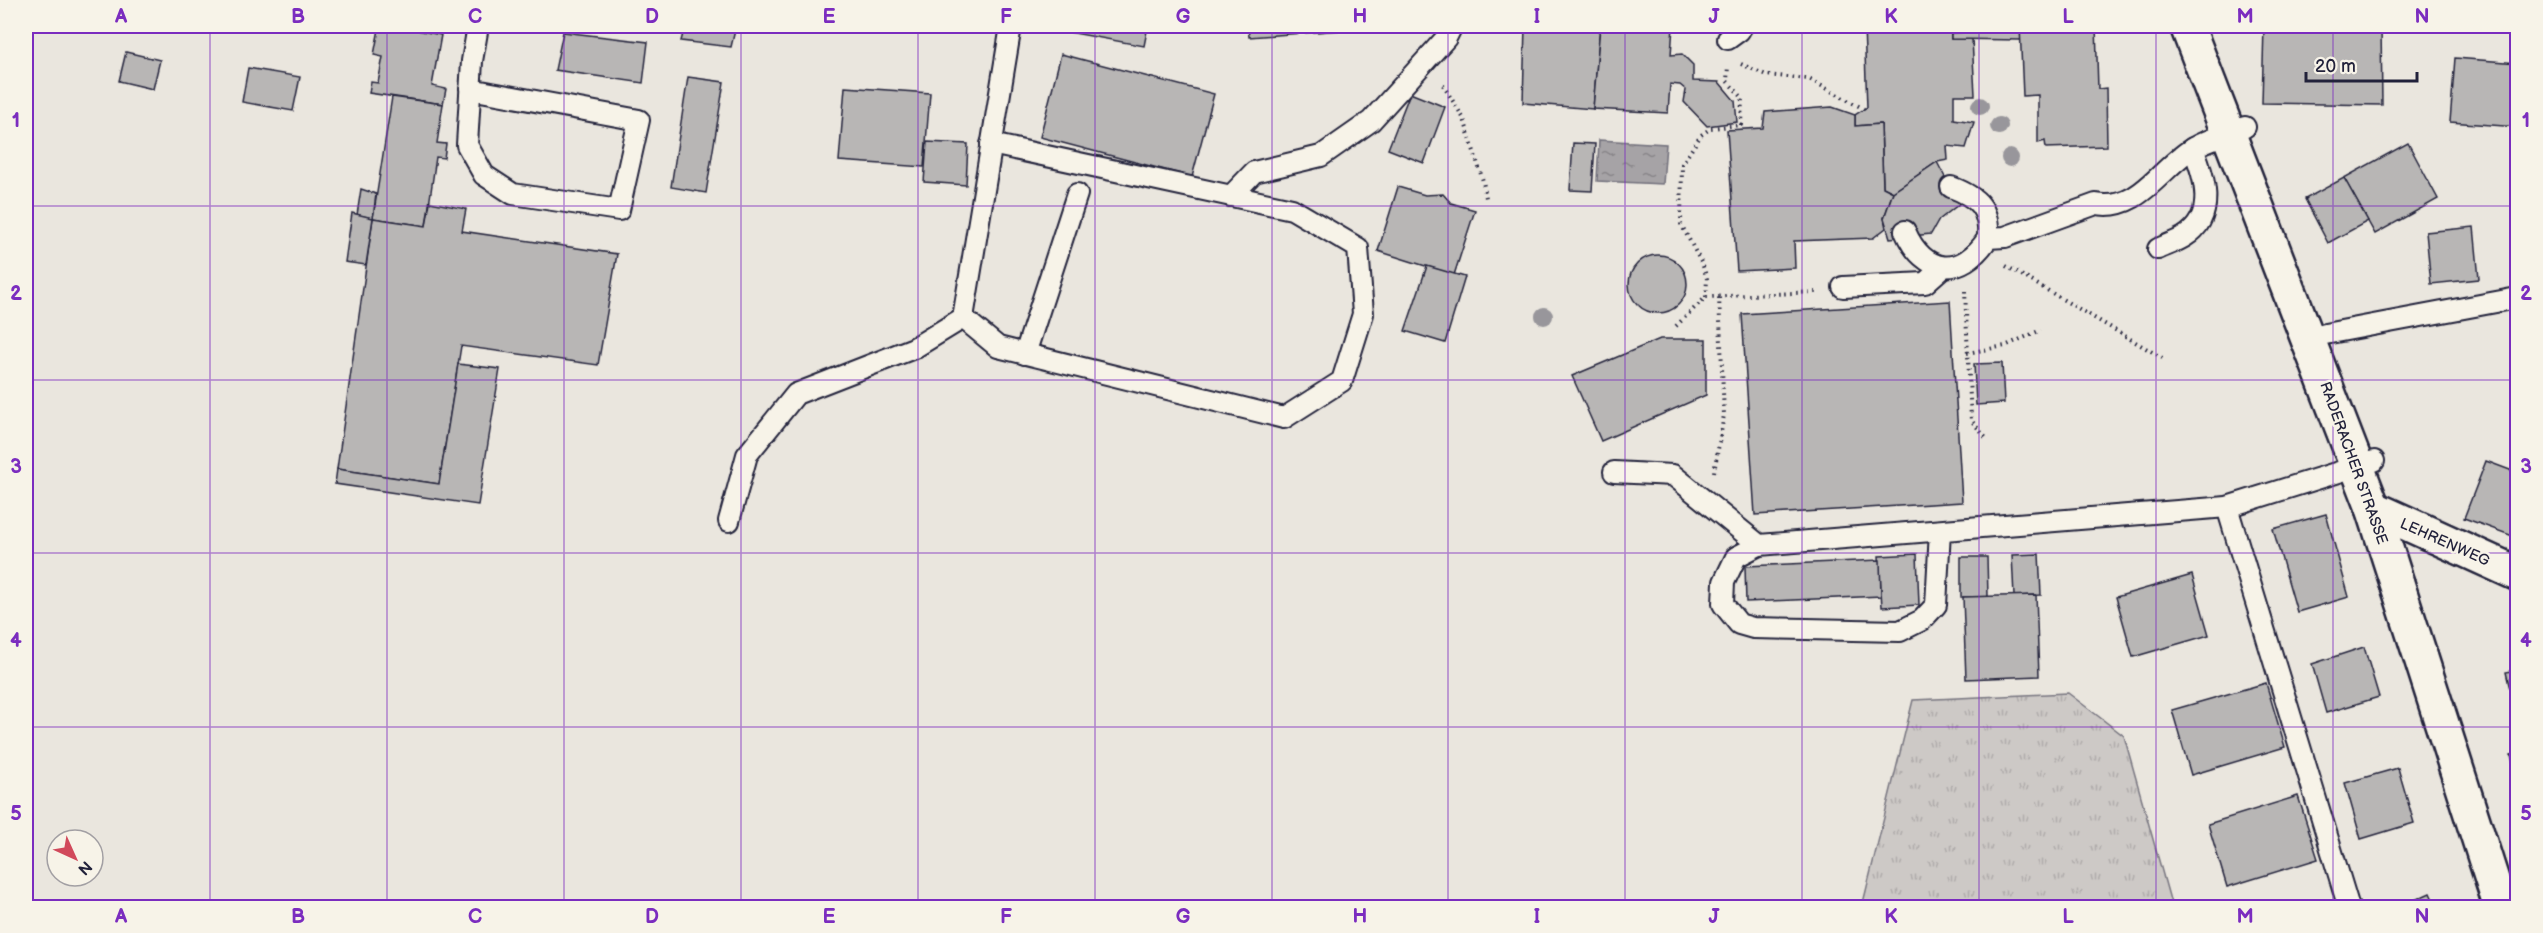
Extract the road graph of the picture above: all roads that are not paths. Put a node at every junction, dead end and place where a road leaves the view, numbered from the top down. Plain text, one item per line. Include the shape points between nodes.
1 (478, 26) edge
2 (1011, 26) edge
3 (1452, 26) edge
4 (2187, 26) edge
5 (470, 89) junction
6 (2237, 131) junction
7 (991, 144) junction
8 (2193, 148) junction
9 (1951, 187) dead end
10 (1077, 194) dead end
11 (1231, 196) junction
12 (1905, 231) dead end
13 (1984, 244) junction
14 (2158, 249) dead end
15 (1950, 266) junction
16 (1843, 287) dead end
17 (2517, 300) edge
18 (963, 318) junction
19 (2310, 340) junction
20 (1025, 354) junction
21 (2366, 464) junction
22 (1614, 472) dead end
23 (2227, 507) junction
24 (2373, 508) junction
25 (729, 521) dead end
26 (1940, 531) junction
27 (1759, 545) junction
28 (2517, 574) edge
29 (2349, 908) edge
30 (2501, 908) edge

1 - 5 lane
2 - 7 lane
3 - 11 lane via 1446,38 1371,122 1321,156 1254,172
4 - 6 street, RADERACHER STRASSE
5 - 5 lane via 466,145 484,175 513,194 619,210 639,120
6 - 8 lane
6 - 19 street, RADERACHER STRASSE
7 - 11 lane
7 - 18 lane
8 - 13 lane via 2131,200 2112,207 2096,204
8 - 14 lane via 2205,176 2206,200 2201,220 2186,237
9 - 13 lane via 1983,207 1989,220
10 - 20 lane
11 - 20 lane via 1292,209 1358,248 1363,314 1342,381 1284,418
12 - 15 lane via 1918,255 1930,263
13 - 15 lane
15 - 16 lane via 1925,283
17 - 19 lane via 2325,334
18 - 20 lane via 998,347
18 - 25 lane via 914,348 796,394 747,455
19 - 21 street, RADERACHER STRASSE
21 - 23 lane
21 - 24 street, RADERACHER STRASSE
22 - 27 lane via 1673,475
23 - 26 lane
23 - 29 lane
24 - 28 street, LEHRENWEG
24 - 30 street, RADERACHER STRASSE
26 - 27 lane
26 - 27 lane via 1936,605 1922,620 1900,631 1739,624 1724,604 1724,582 1736,557

